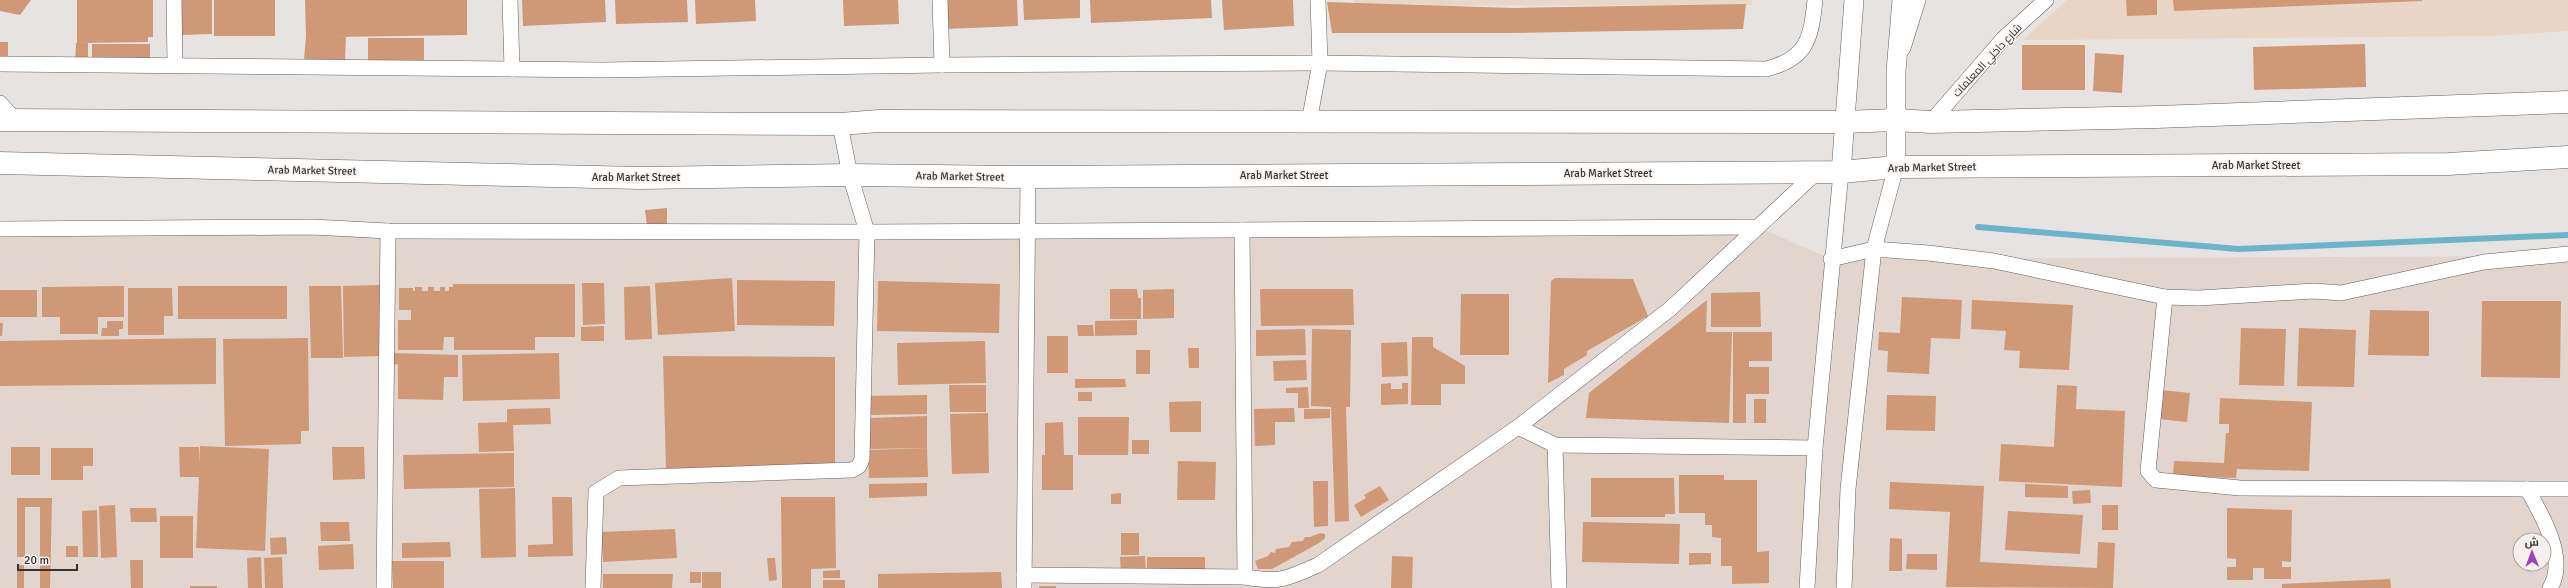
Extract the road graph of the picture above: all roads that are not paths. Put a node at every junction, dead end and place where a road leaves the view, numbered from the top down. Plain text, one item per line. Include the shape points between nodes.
1 (174, 0) edge
2 (510, 0) edge
3 (940, 0) edge
4 (1318, 0) edge
5 (1815, 0) edge
6 (1854, 0) edge
7 (1902, 0) edge
8 (1918, 0) edge
9 (2046, 0) edge
10 (1320, 63) junction
11 (0, 64) edge
12 (175, 64) junction
13 (942, 65) junction
14 (512, 69) junction
15 (1896, 71) junction
16 (2568, 102) edge
17 (0, 103) edge
18 (8, 120) edge
19 (1894, 120) junction
20 (1309, 122) junction
21 (1844, 122) junction
22 (1931, 122) junction
23 (840, 124) junction
24 (2568, 157) edge
25 (0, 163) edge
26 (1896, 167) junction
27 (1818, 171) junction
28 (1841, 172) junction
29 (850, 175) junction
30 (1028, 178) junction
31 (1758, 226) junction
32 (0, 229) edge
33 (388, 230) junction
34 (1029, 230) junction
35 (1242, 230) junction
36 (867, 232) junction
37 (1874, 249) junction
38 (2568, 254) edge
39 (1831, 259) junction
40 (2166, 297) junction
41 (1518, 427) junction
42 (1555, 445) junction
43 (1815, 448) junction
44 (2527, 489) junction
45 (2568, 489) edge
46 (1245, 577) junction
47 (1024, 582) edge
48 (384, 588) edge
49 (594, 588) edge
50 (1559, 588) edge
51 (1807, 588) edge
52 (1844, 588) edge
53 (2550, 588) edge

1 - 12 street
2 - 14 street
3 - 13 street
4 - 10 street
5 - 10 street via 1813,29 1806,44 1796,57 1782,65 1766,69
6 - 21 street
7 - 15 street
8 - 15 street
9 - 22 street, شارع داخلي المعلمات via 2003,39
10 - 13 street
10 - 20 street
11 - 12 street
12 - 14 street
13 - 14 street
15 - 19 street
16 - 22 main road via 2157,117
17 - 18 street
18 - 23 main road
19 - 21 main road
19 - 22 main road
19 - 26 street
20 - 21 main road
20 - 23 main road via 879,121
21 - 28 street
23 - 29 street
24 - 26 main road, Arab Market Street via 2448,164
25 - 29 main road, Arab Market Street via 632,178
26 - 28 main road, Arab Market Street
26 - 37 street
27 - 28 main road, Arab Market Street
27 - 30 main road, Arab Market Street
27 - 31 street
28 - 39 street
29 - 30 main road, Arab Market Street
29 - 36 street
30 - 34 street
31 - 35 street
31 - 41 street via 1670,308
32 - 33 street via 313,227
33 - 36 street
33 - 48 street
34 - 35 street
34 - 36 street
34 - 47 street
35 - 46 street
36 - 49 street via 862,459 859,466 852,470 619,478 596,492
37 - 39 street
37 - 40 street via 1994,261
37 - 52 street via 1848,489
38 - 40 street via 2484,262 2341,293 2314,291 2199,298
39 - 43 street
40 - 44 street via 2148,470 2156,480 2240,488
41 - 42 street
41 - 46 street via 1318,565 1284,580 1269,581
42 - 43 street
42 - 50 street
43 - 51 street
44 - 45 street
44 - 53 street via 2552,533 2558,556 2555,582
46 - 47 street

